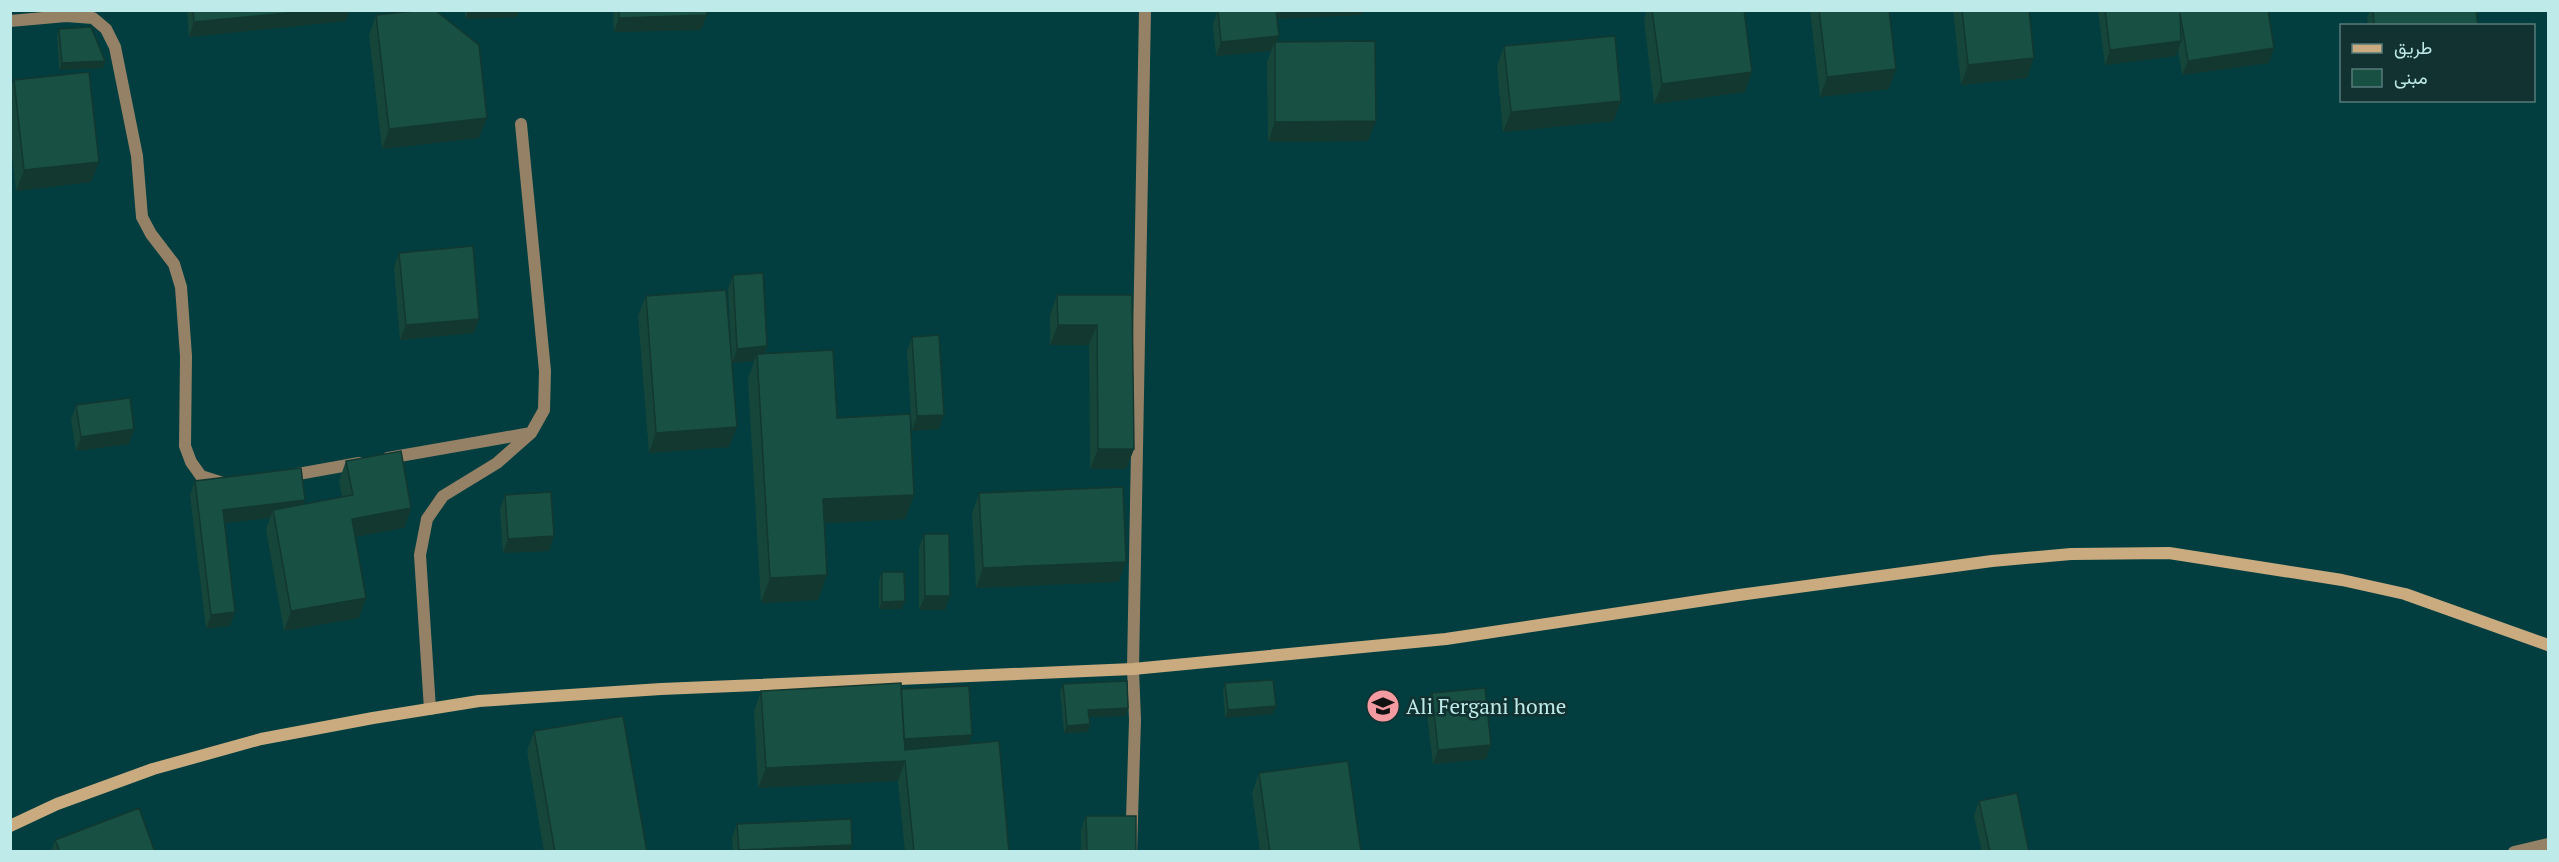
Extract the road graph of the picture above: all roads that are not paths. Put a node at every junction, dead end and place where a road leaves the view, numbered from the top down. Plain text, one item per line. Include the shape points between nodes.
1 (1145, 10) edge
2 (10, 21) edge
3 (520, 124) dead end
4 (531, 433) junction
5 (272, 479) edge
6 (237, 485) edge
7 (2548, 645) edge
8 (1133, 669) junction
9 (430, 709) junction
10 (10, 826) edge
11 (2548, 844) edge
12 (1131, 852) edge
13 (2514, 852) edge

1 - 8 street
2 - 6 street via 93,18 106,29 115,46 137,156 142,217 174,264 181,288 186,356 185,446 201,476
3 - 4 street via 545,371 544,410
4 - 5 street
4 - 9 street via 497,463 443,496 427,519 420,555
7 - 8 street via 2405,594 2342,580 2169,553 2071,554 1739,595 1446,639
8 - 9 street via 661,689 479,701
8 - 12 street
9 - 10 street via 261,739 153,769 57,804
11 - 13 street

